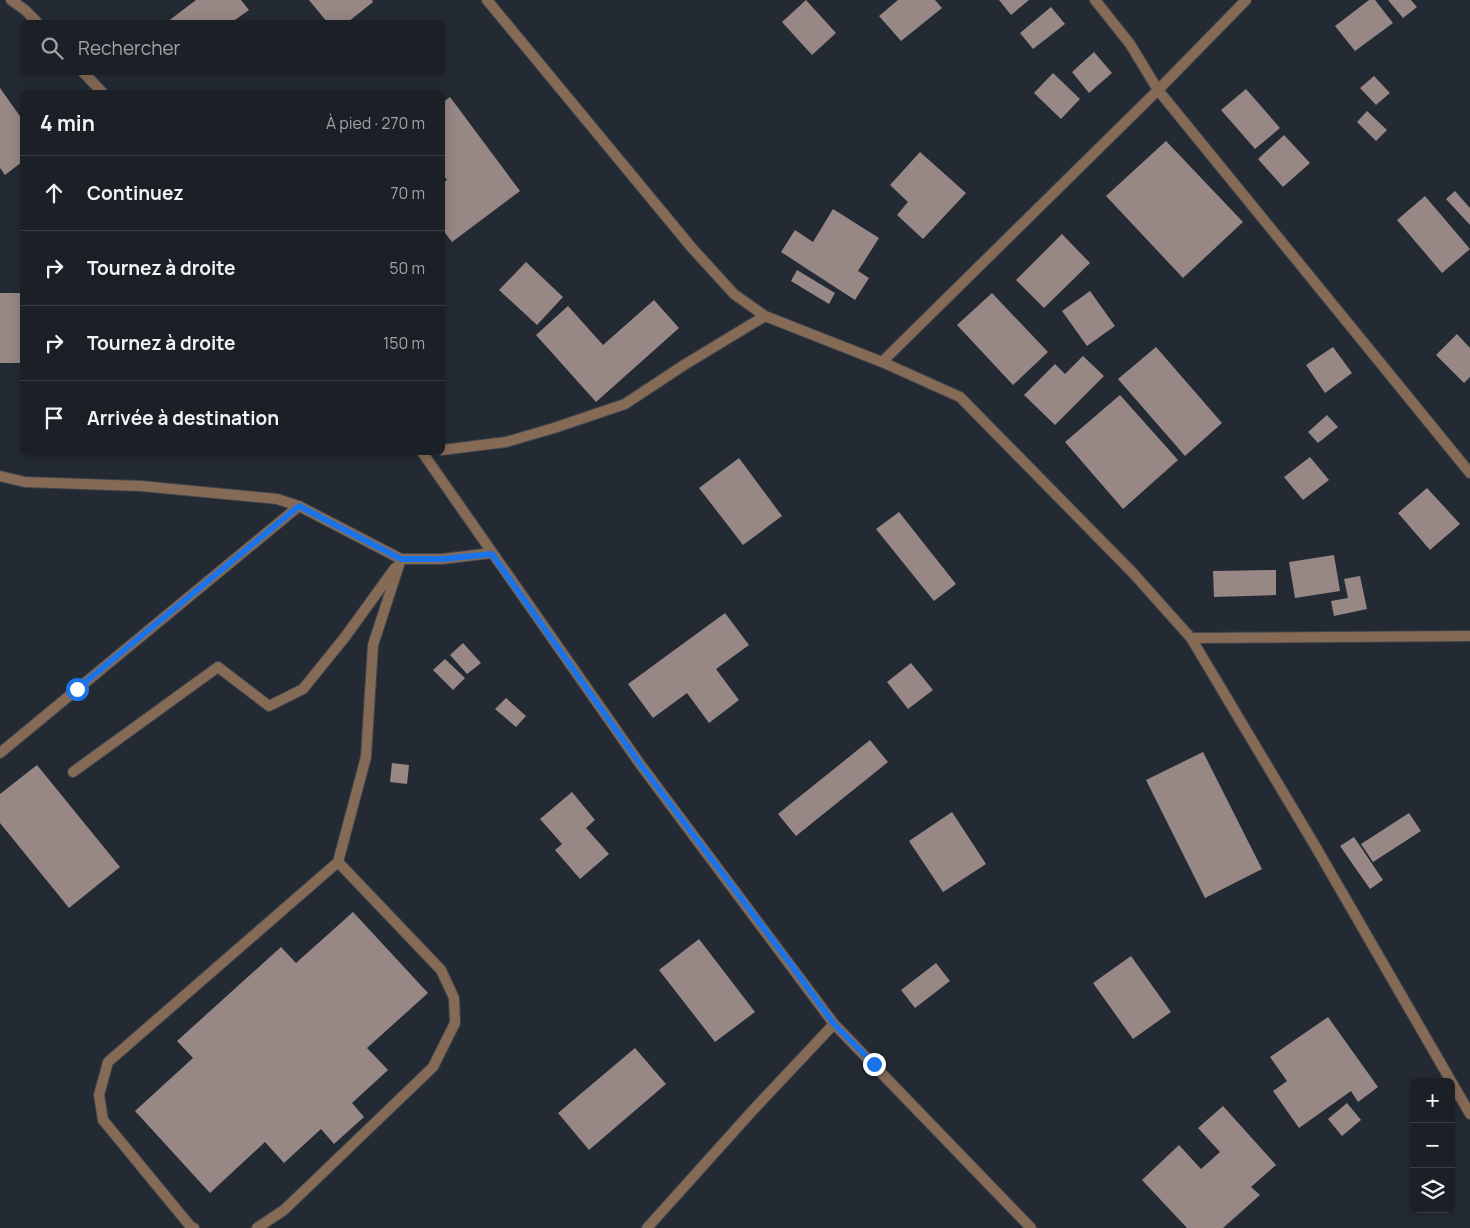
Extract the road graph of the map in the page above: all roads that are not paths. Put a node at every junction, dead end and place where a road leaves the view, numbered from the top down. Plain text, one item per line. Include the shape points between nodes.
1 (11, 0) edge
2 (487, 0) edge
3 (1095, 0) edge
4 (1246, 0) edge
5 (35, 20) edge
6 (86, 75) edge
7 (100, 90) edge
8 (1158, 90) junction
9 (765, 316) junction
10 (882, 362) junction
11 (445, 450) edge
12 (424, 455) edge
13 (1470, 473) edge
14 (0, 476) edge
15 (299, 506) junction
16 (492, 554) junction
17 (401, 559) junction
18 (1470, 636) edge
19 (1191, 638) junction
20 (0, 753) edge
21 (73, 772) dead end
22 (338, 862) junction
23 (834, 1024) junction
24 (1470, 1114) edge
25 (194, 1228) edge
26 (257, 1228) edge
27 (647, 1228) edge
28 (1031, 1228) edge

1 - 5 street
2 - 9 street via 692,248 734,294
3 - 8 street via 1130,44
4 - 8 street
6 - 7 street
8 - 10 street
8 - 13 street
9 - 10 street
9 - 11 street via 625,404 506,442
10 - 19 street via 960,397 1132,572
12 - 16 street
14 - 15 street via 25,482 141,486 277,499
15 - 17 street
15 - 20 street
16 - 17 street
16 - 23 street via 640,764
17 - 21 street via 304,689 270,706 218,667
17 - 22 street via 374,645 366,758
18 - 19 street
19 - 24 street
22 - 25 street via 108,1062 99,1096 103,1120
22 - 26 street via 440,970 454,998 455,1023 434,1067 284,1210
23 - 27 street
23 - 28 street

